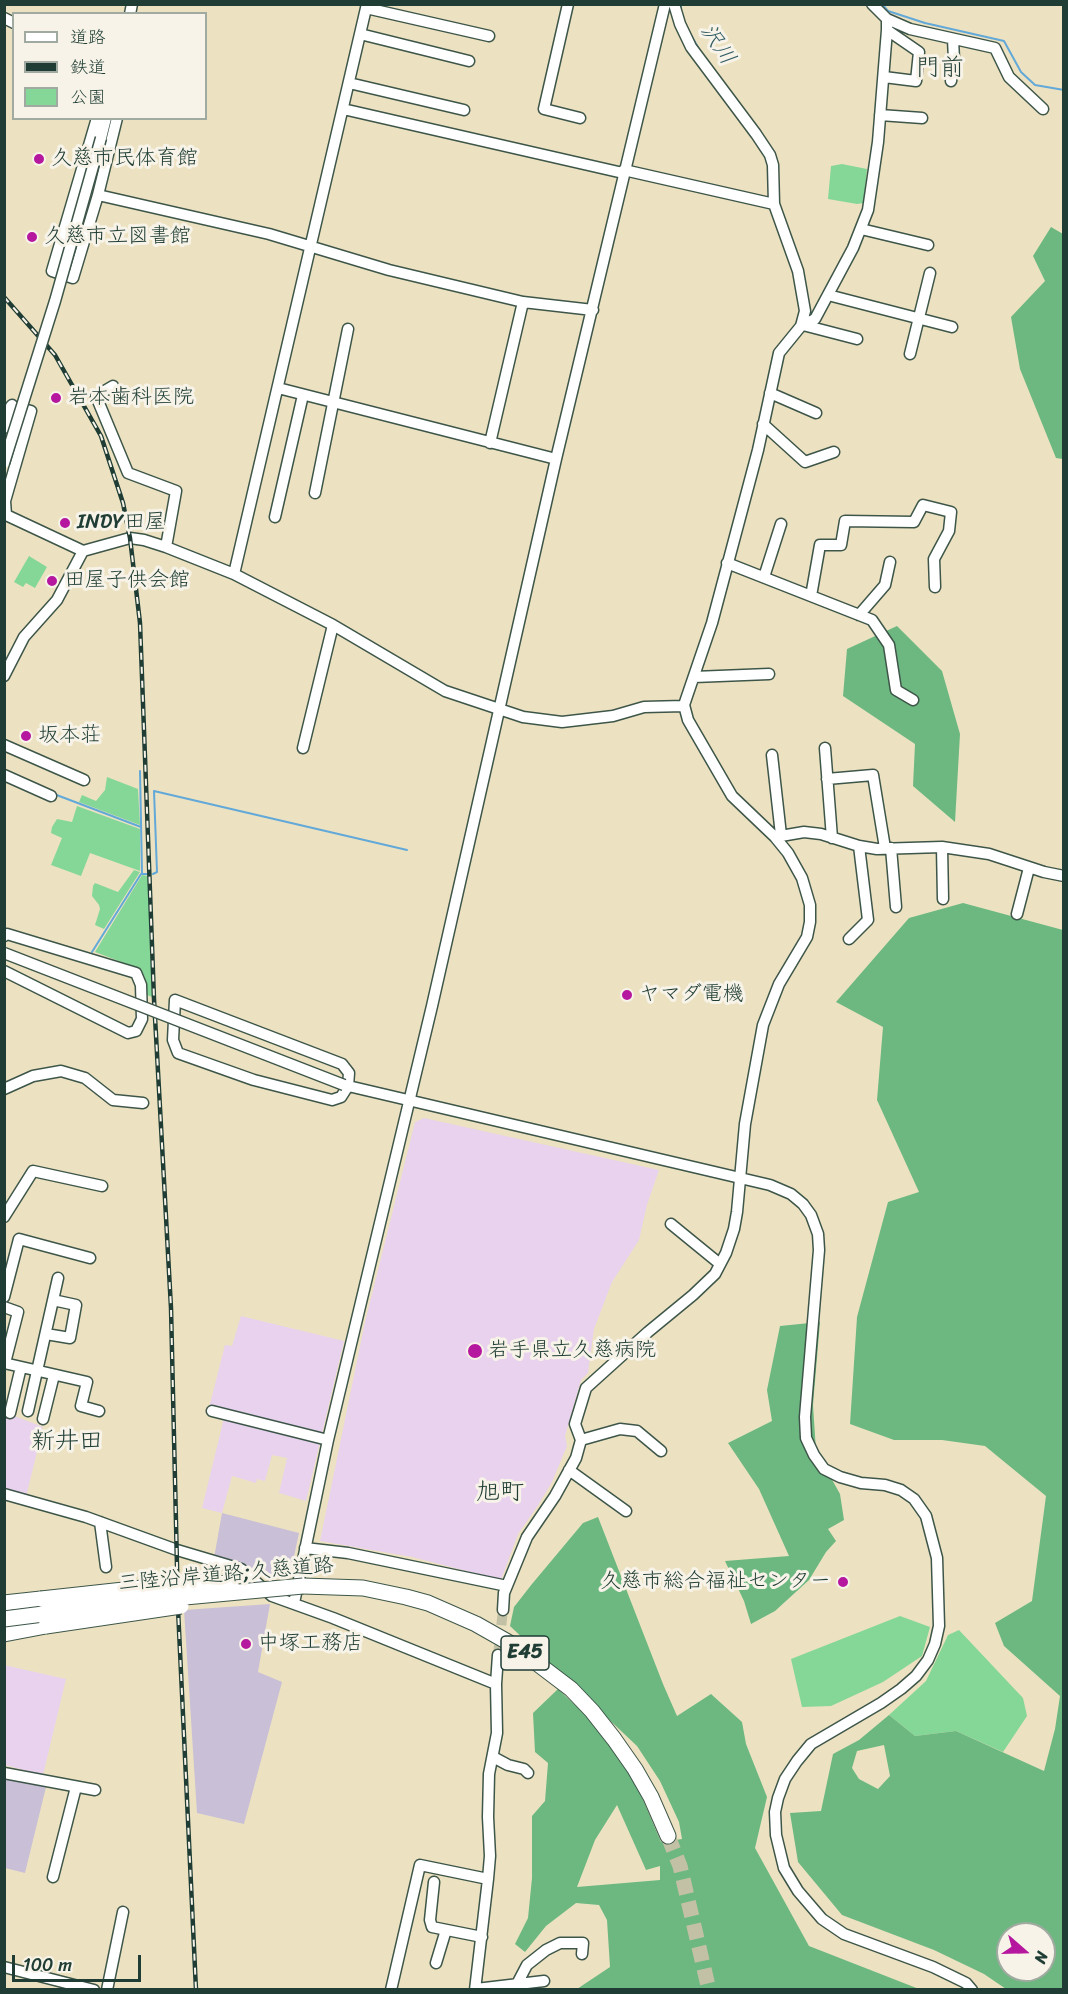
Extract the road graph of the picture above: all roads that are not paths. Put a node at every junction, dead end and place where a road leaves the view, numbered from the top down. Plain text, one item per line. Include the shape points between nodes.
1 (568, 4) edge
2 (665, 4) edge
3 (674, 4) edge
4 (872, 4) edge
5 (367, 6) edge
6 (887, 24) junction
7 (360, 34) junction
8 (489, 36) dead end
9 (953, 39) junction
10 (469, 61) dead end
11 (884, 77) junction
12 (951, 81) dead end
13 (349, 83) junction
14 (343, 109) junction
15 (1043, 109) dead end
16 (464, 110) dead end
17 (880, 115) junction
18 (580, 118) dead end
19 (922, 118) dead end
20 (96, 120) edge
21 (106, 120) edge
22 (117, 120) edge
23 (624, 172) junction
24 (98, 195) junction
25 (774, 204) junction
26 (861, 230) junction
27 (310, 245) junction
28 (927, 245) dead end
29 (930, 273) dead end
30 (828, 295) junction
31 (523, 302) junction
32 (593, 310) junction
33 (918, 318) junction
34 (802, 326) junction
35 (952, 327) dead end
36 (348, 329) dead end
37 (857, 339) dead end
38 (910, 354) dead end
39 (113, 386) dead end
40 (278, 388) junction
41 (770, 393) junction
42 (303, 395) junction
43 (332, 402) junction
44 (816, 413) dead end
45 (763, 424) junction
46 (4, 428) edge
47 (490, 444) junction
48 (834, 452) dead end
49 (556, 459) junction
50 (4, 463) edge
51 (315, 493) dead end
52 (5, 515) edge
53 (275, 517) dead end
54 (781, 524) dead end
55 (166, 547) junction
56 (83, 551) junction
57 (890, 562) dead end
58 (727, 563) junction
59 (234, 574) junction
60 (764, 577) junction
61 (935, 587) dead end
62 (811, 596) junction
63 (859, 615) junction
64 (333, 625) junction
65 (769, 674) dead end
66 (4, 676) edge
67 (693, 677) junction
68 (913, 700) dead end
69 (684, 706) junction
70 (499, 708) junction
71 (4, 745) edge
72 (303, 748) dead end
73 (825, 748) dead end
74 (772, 755) dead end
75 (4, 775) edge
76 (827, 779) junction
77 (84, 780) dead end
78 (51, 796) dead end
79 (778, 836) junction
80 (832, 838) junction
81 (859, 846) junction
82 (942, 847) junction
83 (888, 848) junction
84 (1029, 868) junction
85 (1064, 876) edge
86 (943, 899) dead end
87 (896, 908) dead end
88 (1017, 914) dead end
89 (4, 936) edge
90 (849, 939) dead end
91 (4, 953) edge
92 (4, 971) edge
93 (346, 1085) junction
94 (4, 1089) edge
95 (410, 1101) junction
96 (143, 1103) dead end
97 (740, 1179) junction
98 (102, 1186) dead end
99 (4, 1216) edge
100 (671, 1224) dead end
101 (90, 1258) dead end
102 (720, 1264) junction
103 (58, 1278) dead end
104 (4, 1297) edge
105 (53, 1300) junction
106 (4, 1307) edge
107 (46, 1334) junction
108 (5, 1363) edge
109 (21, 1367) junction
110 (38, 1371) junction
111 (54, 1375) junction
112 (28, 1411) dead end
113 (99, 1411) dead end
114 (212, 1411) dead end
115 (10, 1413) dead end
116 (43, 1419) dead end
117 (327, 1440) junction
118 (581, 1440) junction
119 (661, 1451) dead end
120 (569, 1470) junction
121 (4, 1494) edge
122 (626, 1511) dead end
123 (100, 1522) junction
124 (305, 1548) junction
125 (106, 1567) dead end
126 (303, 1586) junction
127 (507, 1586) junction
128 (4, 1603) edge
129 (294, 1603) junction
130 (503, 1610) tunnel mouth
131 (4, 1619) edge
132 (4, 1634) edge
133 (498, 1655) tunnel mouth
134 (496, 1684) junction
135 (493, 1757) junction
136 (4, 1773) edge
137 (528, 1773) dead end
138 (76, 1787) junction
139 (95, 1790) dead end
140 (668, 1836) tunnel mouth
141 (53, 1877) dead end
142 (488, 1879) junction
143 (434, 1882) dead end
144 (123, 1912) dead end
145 (446, 1930) junction
146 (482, 1937) junction
147 (582, 1953) dead end
148 (436, 1963) dead end
149 (4, 1967) edge
150 (544, 1981) dead end
151 (517, 1984) junction
152 (94, 1989) edge
153 (107, 1989) edge
154 (391, 1989) edge
155 (476, 1989) edge
156 (972, 1989) edge

1 - 18 street via 544,108
2 - 23 street
3 - 25 street via 691,47 770,155
4 - 6 street
5 - 7 street
5 - 8 street
6 - 9 street
6 - 11 street
6 - 11 street via 919,52 916,81
7 - 10 street
7 - 13 street
9 - 12 street
9 - 15 street via 994,48 1009,77
11 - 17 street
13 - 14 street
13 - 16 street
14 - 23 street
14 - 27 street
17 - 19 street
17 - 26 street via 868,210
20 - 24 street via 52,271 73,278
21 - 50 street, bridge via 55,302
22 - 24 street
23 - 25 street
23 - 32 street
24 - 27 street
25 - 34 street via 798,271 805,311
26 - 28 street
26 - 30 street
27 - 31 street via 389,270
27 - 40 street
29 - 33 street
30 - 33 street
30 - 34 street via 815,320
31 - 32 street
31 - 47 street
32 - 49 street
33 - 35 street
33 - 38 street
34 - 37 street
34 - 41 street via 779,353
36 - 43 street
39 - 55 street via 96,396 128,473 177,490
40 - 42 street
40 - 59 street
41 - 44 street
41 - 45 street
42 - 43 street
42 - 53 street
43 - 47 street
43 - 51 street
45 - 48 street via 805,462
45 - 58 street
46 - 52 street via 11,406 32,411 5,501
47 - 49 street
49 - 70 street
52 - 56 street
54 - 60 street
55 - 56 street via 130,538
55 - 59 street
56 - 66 street via 57,600 24,637
57 - 63 street via 885,585
58 - 60 street
58 - 67 street
59 - 64 street
60 - 62 street
61 - 62 street via 933,560 949,531 951,513 923,505 914,522 845,521 841,545 820,545
62 - 63 street
63 - 68 street via 872,620 889,645 896,690
64 - 70 street via 446,691
64 - 72 street
65 - 67 street
67 - 69 street
69 - 70 street via 644,707 613,716 562,722 523,717
69 - 79 street via 688,720 732,796
70 - 95 street
71 - 77 street
73 - 76 street
74 - 79 street
75 - 78 street
76 - 80 street
76 - 83 street via 873,775
79 - 80 street via 804,832
79 - 97 street via 802,878 810,904 810,922 807,937 779,984 763,1025 745,1124
80 - 81 street
81 - 83 street
81 - 90 street via 868,921
82 - 83 street
82 - 84 street via 989,854
82 - 86 street
83 - 87 street
84 - 85 street
84 - 88 street
89 - 92 street via 135,973 141,985 142,1019 136,1031 128,1033
91 - 93 street, bridge
93 - 93 street via 341,1097 332,1100 254,1080 178,1053 173,1041 175,1000 342,1064 349,1073
93 - 95 street
94 - 96 street via 33,1076 61,1071 85,1078 113,1100
95 - 97 street
95 - 117 street
97 - 102 street via 734,1229
97 - 156 street via 791,1194 807,1209 818,1234 805,1418 806,1438 814,1455 824,1468 840,1477 885,1485 914,1498 926,1516 937,1558 939,1626 935,1644 916,1676 881,1703 812,1744 785,1779 775,1812 784,1868 811,1909 844,1934 933,1967
98 - 99 street via 33,1171
100 - 102 street
101 - 104 street via 19,1239
102 - 118 street via 693,1295 586,1388 575,1424
103 - 105 street
105 - 107 street
105 - 107 street via 76,1305 70,1338
106 - 108 street via 18,1312
107 - 110 street
108 - 109 street
109 - 110 street
109 - 115 street
110 - 111 street
110 - 112 street
111 - 113 street via 87,1382 81,1406
111 - 116 street
114 - 117 street
117 - 124 street
118 - 119 street via 620,1429 637,1431
118 - 120 street
120 - 122 street
120 - 127 street via 527,1537
121 - 123 street
123 - 125 street
123 - 129 street via 241,1569 272,1596
124 - 127 street via 348,1553
124 - 129 street
126 - 128 highway, E45, bridge via 197,1582
126 - 131 highway, 三陸沿岸道路;久慈道路 / E45, bridge
126 - 132 highway, E45, bridge
126 - 140 highway, 三陸沿岸道路;久慈道路 / E45 via 363,1588 428,1603 521,1650 571,1689 614,1738 651,1797
127 - 130 street
129 - 134 street
133 - 134 street
134 - 135 street via 497,1733
135 - 137 street
135 - 142 street via 489,1774
136 - 138 street
138 - 139 street
138 - 141 street
142 - 146 street
142 - 154 street via 420,1865
143 - 145 street via 430,1920 432,1927
144 - 153 street
145 - 146 street
145 - 148 street
146 - 155 street
147 - 151 street via 583,1943 560,1943 527,1965
149 - 152 street
150 - 151 street
151 - 155 street

